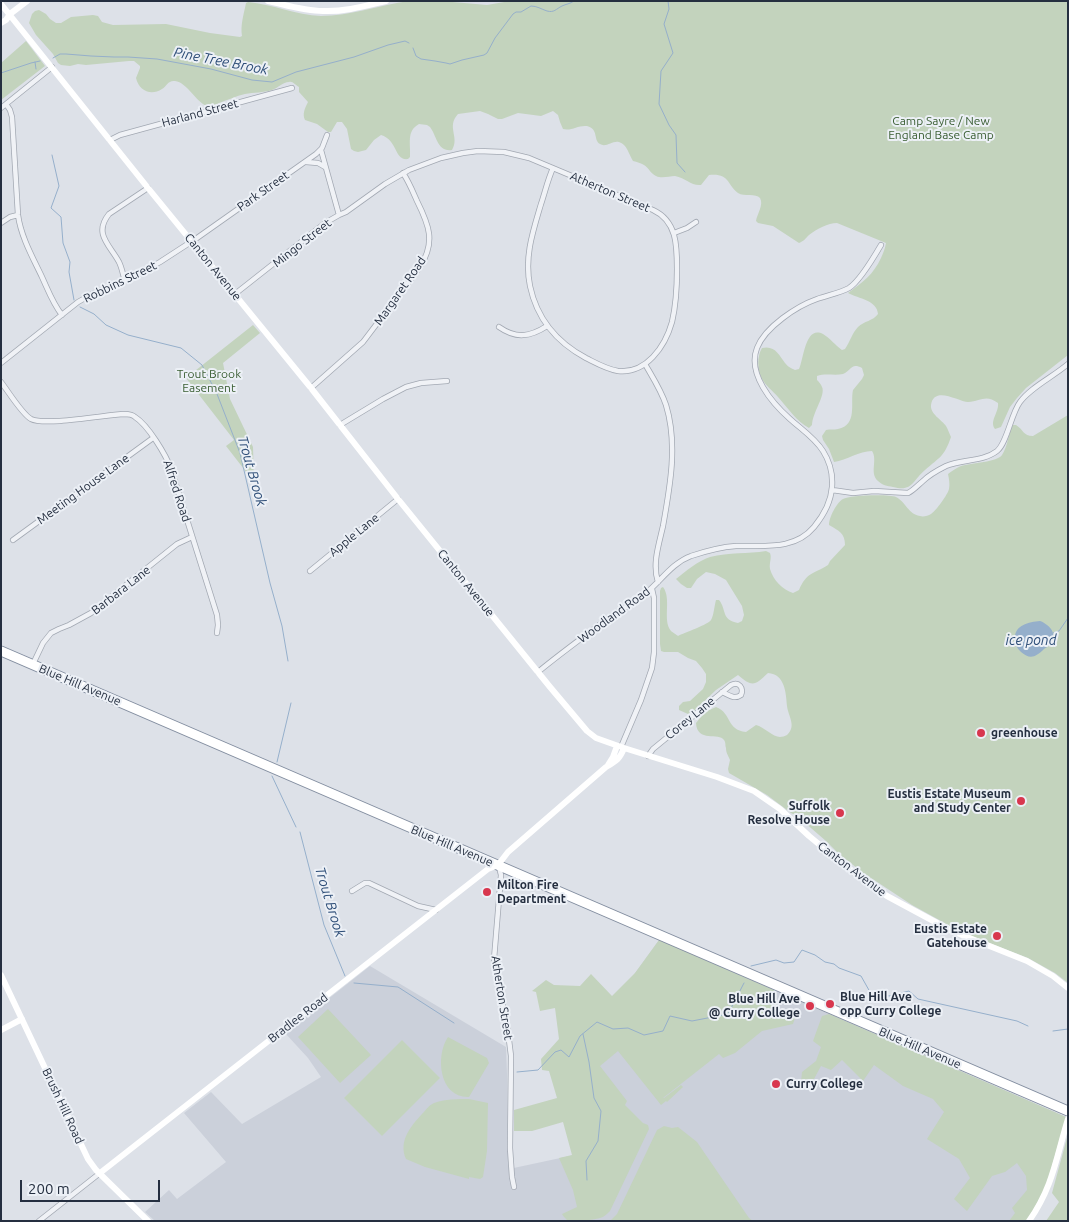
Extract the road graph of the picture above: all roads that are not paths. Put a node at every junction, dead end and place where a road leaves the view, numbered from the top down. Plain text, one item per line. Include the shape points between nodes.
1 (27, 1) edge
2 (268, 1) edge
3 (386, 1) edge
4 (1, 4) edge
5 (1, 14) edge
6 (10, 14) junction
7 (1, 23) edge
8 (52, 67) junction
9 (292, 88) dead end
10 (6, 104) junction
11 (1, 108) edge
12 (327, 135) dead end
13 (110, 140) junction
14 (321, 150) junction
15 (305, 162) junction
16 (326, 168) junction
17 (553, 168) junction
18 (403, 173) junction
19 (148, 188) junction
20 (18, 215) junction
21 (339, 215) junction
22 (696, 222) dead end
23 (1, 223) edge
24 (674, 233) junction
25 (193, 241) junction
26 (881, 246) dead end
27 (125, 281) junction
28 (235, 294) junction
29 (62, 315) junction
30 (547, 326) junction
31 (499, 327) dead end
32 (1, 363) edge
33 (645, 364) junction
34 (1068, 364) edge
35 (447, 381) dead end
36 (1, 382) edge
37 (311, 388) junction
38 (340, 425) junction
39 (153, 438) junction
40 (832, 490) junction
41 (398, 499) junction
42 (192, 537) junction
43 (13, 540) dead end
44 (310, 571) dead end
45 (658, 582) junction
46 (652, 589) junction
47 (217, 634) dead end
48 (1, 651) edge
49 (33, 664) junction
50 (538, 672) junction
51 (722, 692) junction
52 (621, 747) junction
53 (648, 756) junction
54 (498, 866) junction
55 (352, 891) dead end
56 (414, 905) junction
57 (436, 910) junction
58 (423, 920) junction
59 (1, 975) edge
60 (1068, 988) edge
61 (22, 1020) junction
62 (1, 1030) edge
63 (1068, 1112) edge
64 (1068, 1119) edge
65 (100, 1173) junction
66 (514, 1187) dead end
67 (39, 1221) edge
68 (148, 1221) edge
69 (1029, 1221) edge

1 - 6 main road
2 - 3 main road via 328,12
4 - 6 main road, Canton Avenue
5 - 6 main road
6 - 7 main road
6 - 8 main road, Canton Avenue
8 - 10 street
8 - 13 main road, Canton Avenue
9 - 13 street, Harland Street
10 - 11 street
10 - 20 street via 12,117
12 - 14 street
13 - 19 main road, Canton Avenue
14 - 15 street, Park Street
14 - 16 street, Mingo Street
15 - 16 street via 318,163
15 - 25 street, Park Street
16 - 21 street, Mingo Street
17 - 18 street, Atherton Street via 518,154 478,151 436,160
17 - 24 street, Atherton Street via 657,212 669,222
17 - 30 street via 531,237 528,258 532,291
18 - 21 street, Atherton Street
18 - 37 street, Margaret Road via 428,225 425,259 366,338
19 - 25 main road, Canton Avenue
19 - 27 street via 108,214 102,226 104,238
20 - 23 street
20 - 29 street via 31,253
21 - 28 street, Mingo Street
22 - 24 street
24 - 33 street via 677,271 673,315 665,339
25 - 27 street, Robbins Street
25 - 28 main road, Canton Avenue
26 - 40 street, Woodland Road via 852,286 806,304 787,316 761,340 755,353 757,375 764,389 824,452 831,470
27 - 29 street, Robbins Street via 89,296
28 - 37 main road, Canton Avenue
29 - 32 street, Robbins Street
30 - 31 street via 525,335 510,334
30 - 33 street via 567,346 605,367 624,371
33 - 45 street via 664,400 672,440 668,500 656,560
34 - 40 street via 1021,401 1002,445 995,452 942,468 906,493
35 - 38 street via 406,387
36 - 39 street, Alfred Road via 31,419 58,421 129,414 139,420
37 - 38 main road, Canton Avenue
38 - 41 main road, Canton Avenue
39 - 42 street, Alfred Road via 169,464
39 - 43 street, Meeting House Lane
40 - 45 street, Woodland Road via 820,518 800,539 784,545 732,547 696,554 676,564
41 - 44 street, Apple Lane
41 - 50 main road, Canton Avenue
42 - 47 street, Alfred Road via 217,615
42 - 49 street, Barbara Lane via 177,544 91,613 52,633
45 - 46 street, Woodland Road
46 - 50 street, Woodland Road
46 - 52 street via 652,668
48 - 49 highway, Blue Hill Avenue
49 - 54 highway, Blue Hill Avenue
50 - 52 main road, Canton Avenue via 587,731 596,738
51 - 51 street, Corey Lane via 736,683 742,690 739,697
51 - 53 street, Corey Lane
52 - 53 main road, Canton Avenue
52 - 54 main road via 619,758 508,852
53 - 60 main road, Canton Avenue via 754,791 780,808 844,865 887,896 946,928 1027,961
54 - 57 main road, Bradlee Road via 488,869
54 - 63 highway, Blue Hill Avenue
54 - 66 street, Atherton Street via 501,875 494,962 511,1056 510,1148
55 - 56 street via 369,882
56 - 57 street
56 - 58 street via 421,911
57 - 58 main road, Bradlee Road
58 - 65 main road, Bradlee Road
59 - 61 main road, Brush Hill Road
61 - 62 main road
61 - 65 main road, Brush Hill Road via 83,1151
64 - 69 main road via 1050,1184
65 - 67 street
65 - 68 main road, Brush Hill Road

